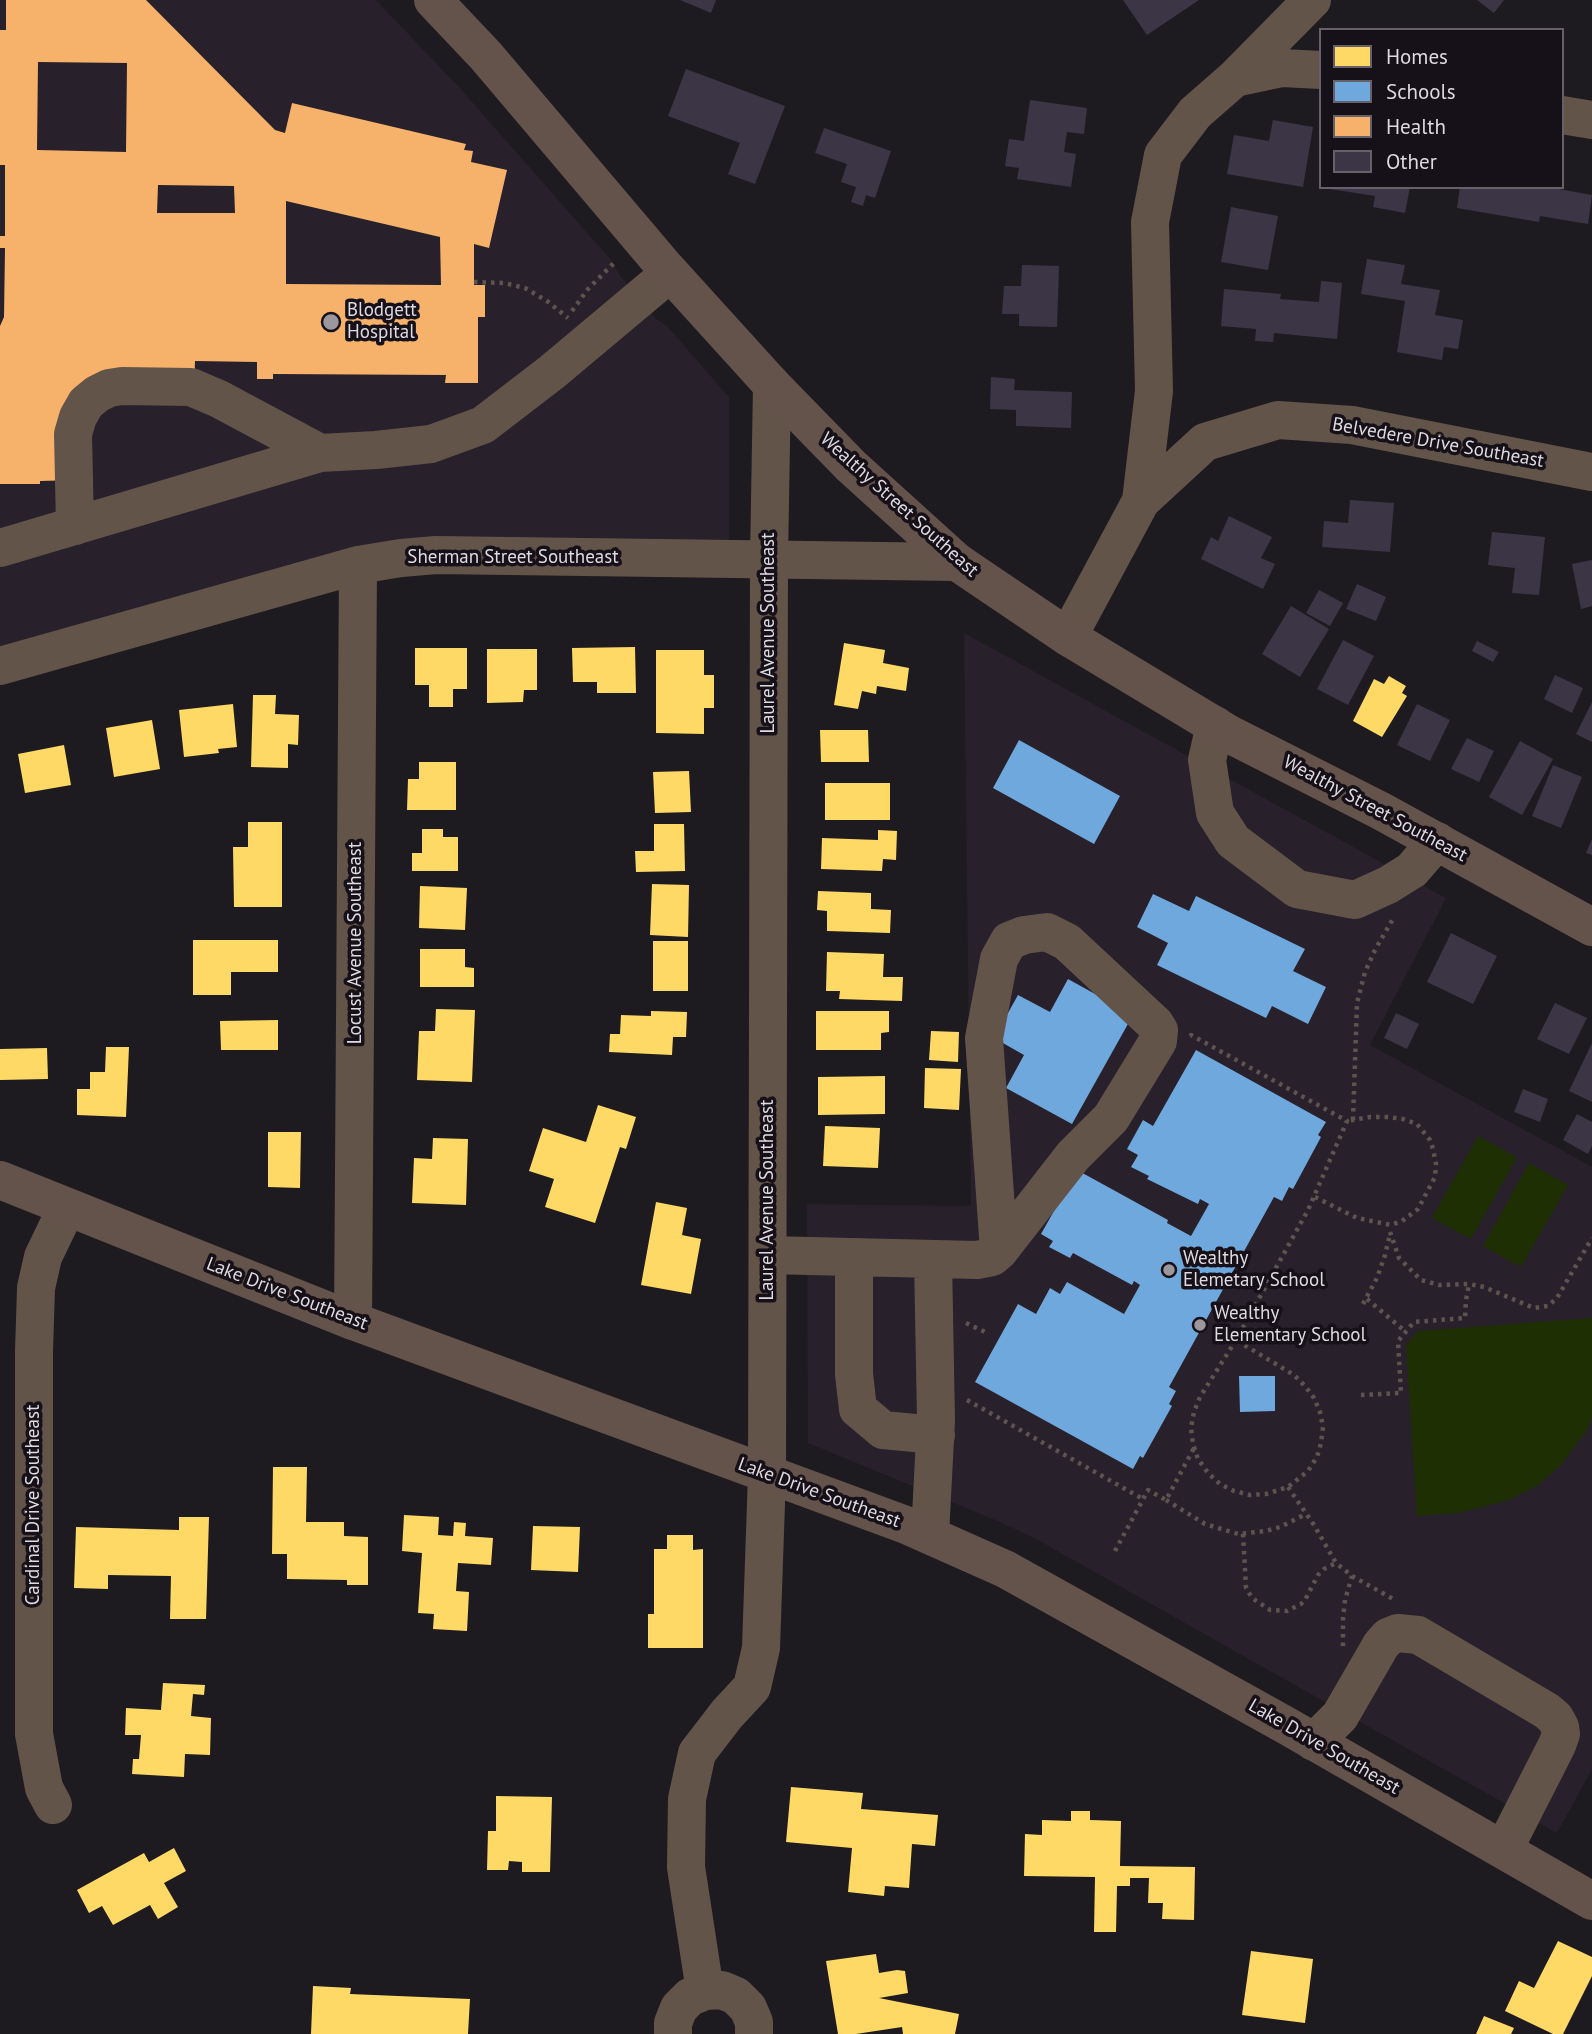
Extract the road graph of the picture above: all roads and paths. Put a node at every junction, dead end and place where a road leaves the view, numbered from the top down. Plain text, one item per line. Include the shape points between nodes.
1 (433, 0) edge
2 (1312, 0) edge
3 (1319, 71) edge
4 (1235, 78) junction
5 (1564, 115) edge
6 (1592, 120) edge
7 (616, 261) dead end
8 (670, 273) junction
9 (474, 282) dead end
10 (568, 318) junction
11 (564, 324) dead end
12 (772, 385) junction
13 (320, 453) junction
14 (1592, 471) edge
15 (1141, 501) junction
16 (75, 526) junction
17 (0, 548) edge
18 (769, 559) junction
19 (957, 562) junction
20 (358, 565) junction
21 (1068, 636) junction
22 (0, 666) edge
23 (1214, 725) junction
24 (1437, 841) junction
25 (1399, 908) dead end
26 (1592, 927) edge
27 (1191, 1035) dead end
28 (1353, 1120) junction
29 (1347, 1121) junction
30 (0, 1180) edge
31 (1315, 1197) junction
32 (66, 1207) junction
33 (1391, 1225) junction
34 (1390, 1232) junction
35 (1592, 1238) edge
36 (999, 1251) junction
37 (768, 1255) junction
38 (854, 1258) junction
39 (933, 1259) junction
40 (1469, 1284) junction
41 (1367, 1299) junction
42 (1363, 1304) dead end
43 (353, 1321) junction
44 (958, 1323) dead end
45 (1406, 1332) junction
46 (987, 1333) dead end
47 (1236, 1340) junction
48 (1361, 1395) dead end
49 (960, 1396) dead end
50 (936, 1435) junction
51 (1194, 1447) junction
52 (767, 1474) junction
53 (1143, 1499) junction
54 (1166, 1500) junction
55 (1306, 1514) dead end
56 (1243, 1534) junction
57 (930, 1535) junction
58 (1115, 1551) dead end
59 (1336, 1563) dead end
60 (1352, 1576) dead end
61 (1343, 1653) dead end
62 (1314, 1742) junction
63 (53, 1805) dead end
64 (1504, 1849) junction
65 (1592, 1901) edge
66 (705, 1991) junction
67 (673, 2034) edge
68 (754, 2034) edge

1 - 8 main road, Wealthy Street Southeast
2 - 4 street
3 - 4 street via 1282,68
4 - 15 street via 1195,113 1163,155 1150,222 1154,391
5 - 6 street
7 - 10 path
8 - 12 main road, Wealthy Street Southeast
8 - 13 street via 483,425 431,444
9 - 10 path via 525,288
10 - 11 path
12 - 18 street, Laurel Avenue Southeast
12 - 19 main road, Wealthy Street Southeast via 851,466
13 - 16 street
13 - 16 street via 191,387 109,388 86,403 73,433
14 - 15 street, Belvedere Drive Southeast via 1352,425 1278,420 1205,442
15 - 21 street
16 - 17 street
18 - 19 street, Sherman Street Southeast
18 - 20 street, Sherman Street Southeast via 436,555
18 - 37 street, Laurel Avenue Southeast
19 - 21 main road, Wealthy Street Southeast
20 - 22 street, Sherman Street Southeast
20 - 43 street, Locust Avenue Southeast
21 - 23 main road, Wealthy Street Southeast
23 - 24 main road, Wealthy Street Southeast
23 - 24 street via 1208,760 1215,813 1233,841 1297,889 1355,900 1412,870
24 - 26 main road, Wealthy Street Southeast
25 - 28 path via 1365,972 1357,1003
27 - 29 path
28 - 29 path
28 - 33 path via 1403,1119 1417,1124 1430,1140 1435,1177 1418,1209
29 - 31 path
30 - 32 main road, Lake Drive Southeast
31 - 33 path via 1357,1218
31 - 47 path
32 - 43 main road, Lake Drive Southeast
32 - 63 street, Cardinal Drive Southeast via 43,1257 35,1326 34,1734 44,1788
33 - 34 path
34 - 40 path via 1399,1258 1421,1280
34 - 41 path
35 - 40 path via 1562,1292 1548,1306 1534,1308
36 - 36 street via 1073,1156 1111,1118 1158,1041 1155,1024 1067,942 1047,932 1009,941 999,959 985,1038
36 - 39 street via 977,1260
37 - 38 street
37 - 52 street, Laurel Avenue Southeast
38 - 39 street
38 - 50 street via 858,1409 883,1430
39 - 50 street
40 - 45 path via 1465,1318 1414,1322
41 - 42 path
41 - 45 path
43 - 52 main road, Lake Drive Southeast
44 - 46 path
45 - 48 path via 1398,1341 1401,1392
47 - 51 path via 1194,1412
47 - 51 path via 1306,1386 1320,1412 1317,1457 1288,1487 1250,1495 1234,1491 1208,1473
49 - 53 path
50 - 57 street
51 - 54 path
52 - 57 main road, Lake Drive Southeast
52 - 66 street, Laurel Avenue Southeast via 761,1648 752,1686 697,1753 687,1799 686,1867
53 - 54 path via 1147,1490
53 - 58 path
54 - 56 path via 1205,1524
55 - 56 path via 1280,1527
56 - 59 path via 1246,1588 1270,1610 1287,1611 1301,1604 1318,1575
57 - 62 main road, Lake Drive Southeast via 1005,1569
60 - 61 path via 1345,1600
62 - 64 main road, Lake Drive Southeast
62 - 64 street via 1340,1716 1388,1637 1418,1635 1547,1711 1560,1727 1558,1745
64 - 65 main road, Lake Drive Southeast
66 - 67 street via 679,2008
66 - 68 street via 722,1990 736,1996 748,2008

